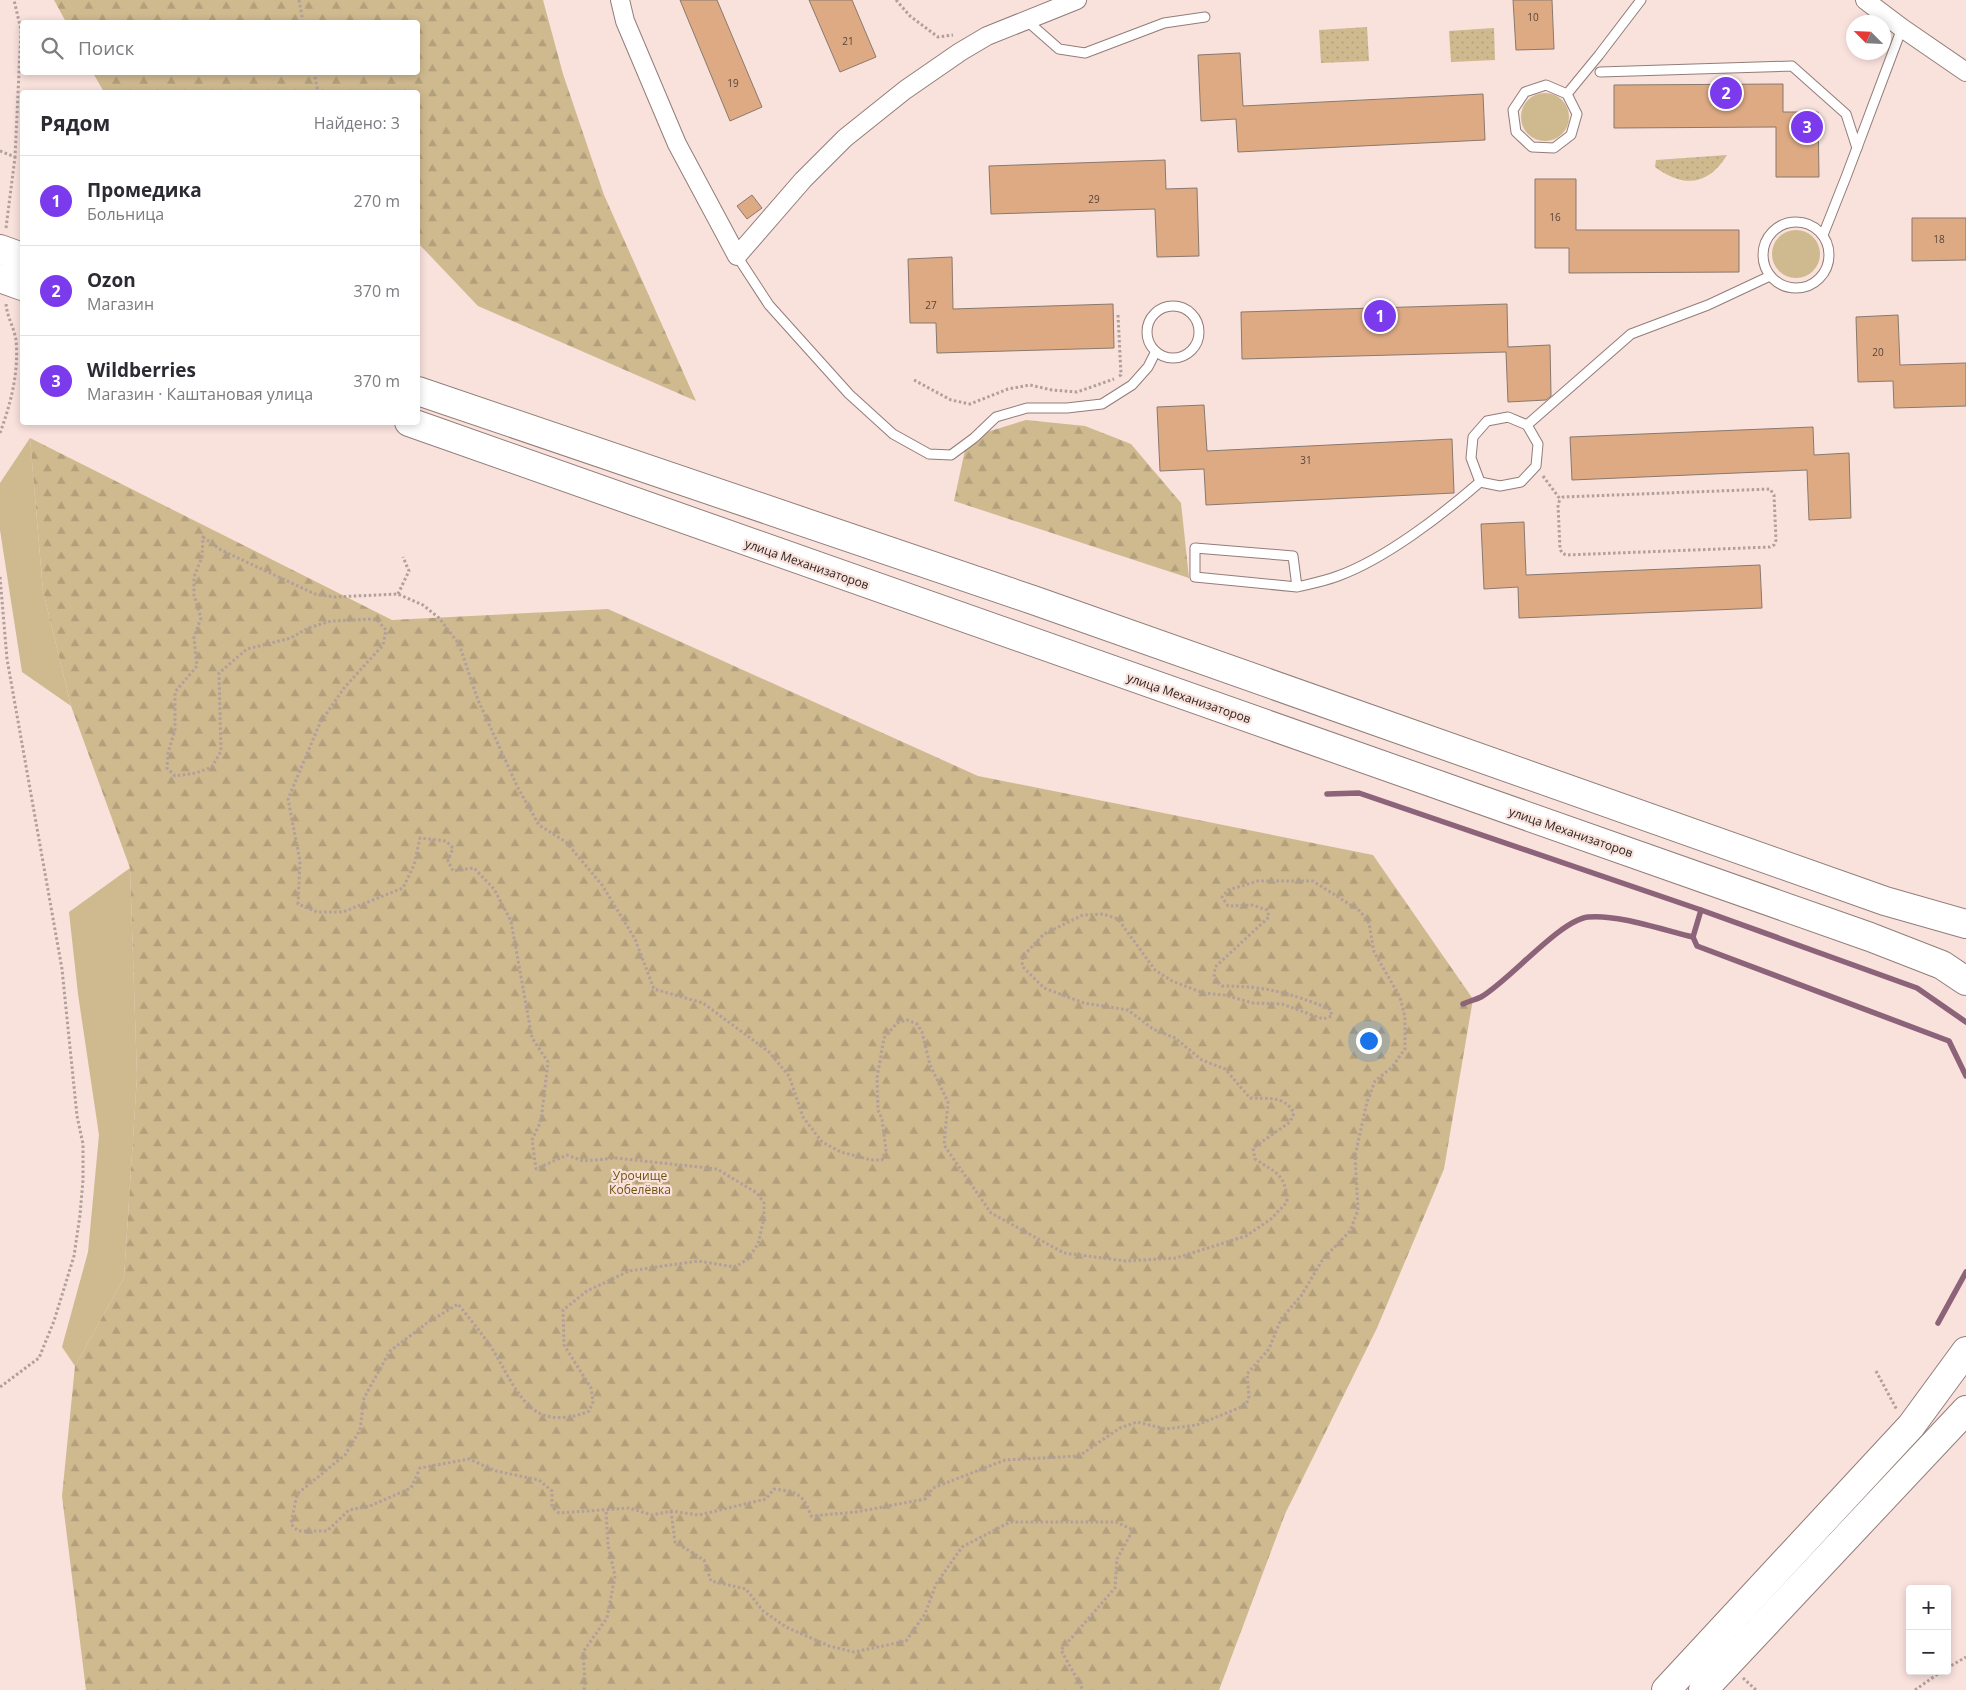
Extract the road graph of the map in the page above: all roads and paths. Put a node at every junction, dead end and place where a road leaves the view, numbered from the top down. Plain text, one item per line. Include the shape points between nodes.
1 (14, 0) edge
2 (299, 0) edge
3 (620, 0) edge
4 (896, 0) edge
5 (1077, 0) edge
6 (1641, 0) edge
7 (1865, 0) edge
8 (1205, 17) dead end
9 (303, 20) edge
10 (1026, 20) junction
11 (20, 26) edge
12 (1902, 28) junction
13 (955, 34) dead end
14 (20, 51) edge
15 (1600, 72) dead end
16 (1966, 72) edge
17 (315, 75) edge
18 (318, 90) edge
19 (1566, 94) junction
20 (1858, 148) junction
21 (0, 151) edge
22 (15, 157) junction
23 (1822, 235) junction
24 (9, 252) edge
25 (737, 256) junction
26 (1770, 276) junction
27 (10, 281) edge
28 (1118, 315) dead end
29 (1155, 352) junction
30 (914, 380) dead end
31 (420, 392) edge
32 (418, 425) edge
33 (1527, 425) junction
34 (0, 433) edge
35 (1536, 466) junction
36 (1480, 482) junction
37 (1560, 499) junction
38 (403, 558) dead end
39 (0, 578) edge
40 (1297, 587) junction
41 (398, 594) junction
42 (1966, 924) edge
43 (1966, 981) edge
44 (1966, 1351) edge
45 (1876, 1371) dead end
46 (0, 1387) edge
47 (1966, 1410) edge
48 (1910, 1426) junction
49 (606, 1510) junction
50 (671, 1510) junction
51 (1966, 1657) edge
52 (1951, 1666) edge
53 (1936, 1675) edge
54 (584, 1690) edge
55 (1083, 1690) edge
56 (1666, 1690) edge
57 (1703, 1690) edge
58 (1915, 1690) edge

1 - 11 path
2 - 9 path
3 - 25 street via 677,144
4 - 13 path via 910,16 938,36
5 - 10 street
6 - 19 lane
7 - 12 street
8 - 10 lane via 1164,23 1085,53 1059,49
10 - 25 street via 987,36 960,52 844,138
12 - 16 street
12 - 20 lane
14 - 22 path
15 - 20 lane via 1792,66 1846,114
17 - 18 path
19 - 19 lane via 1546,85 1525,92 1513,110 1516,132 1532,147 1554,148 1571,135 1577,114
20 - 23 lane
21 - 22 path
22 - 24 path via 7,215
23 - 26 lane via 1829,251 1826,268 1816,281 1800,288 1784,286
23 - 26 lane via 1809,224 1792,222 1775,228 1765,242 1763,260
25 - 29 lane via 769,305 849,394 893,434 929,454 951,455 996,417 1027,408 1102,404 1132,385 1148,368
26 - 33 lane via 1708,305 1631,334
27 - 34 path via 6,308 16,338 16,366 12,397
28 - 30 path via 1121,375 1077,392 1030,384 970,404 951,400
29 - 29 lane via 1172,359 1190,354 1200,338 1197,319 1183,307 1164,306 1150,318 1146,336
31 - 42 main road via 1034,600 1885,901
32 - 43 main road, улица Механизаторов via 1861,934 1942,965
33 - 35 lane via 1538,444
33 - 36 lane via 1508,417 1501,418 1487,422 1473,437 1470,458
35 - 36 lane via 1521,482 1500,486
35 - 37 path
36 - 40 lane via 1391,550 1338,576
37 - 37 path via 1560,549 1566,555 1770,547 1776,540 1774,495 1770,489
38 - 41 path via 409,571
39 - 46 path via 7,659 62,969 77,1116 83,1144 81,1206 74,1256 54,1321 40,1358
40 - 40 lane via 1195,577 1195,548 1293,556
41 - 49 path via 335,597 315,594 220,550 203,537 202,558 194,576 194,595 201,618 194,637 198,666 175,692 175,730 167,768 175,776 196,774 212,767 221,751 219,673 247,649 291,638 308,628 332,621 376,619 386,630 383,645 344,688 320,723 288,799 300,861 298,904 317,912 343,912 403,888 414,865 420,838 446,841 453,848 448,861 453,871 474,868 494,889 511,920 532,1038 548,1062 541,1121 532,1140 536,1169 566,1155 583,1161 616,1158 717,1169 757,1193 764,1203 764,1218 758,1244 748,1259 735,1267 698,1261 629,1271 587,1291 563,1310 564,1345 591,1388 593,1402 589,1411 577,1416 555,1417 537,1412 524,1399 458,1304 427,1323 390,1351 364,1398 360,1430 345,1455 297,1494 291,1524 298,1531 327,1531 349,1510 370,1506 412,1488 420,1468 468,1459 496,1471 539,1480 552,1491 552,1507 559,1513
41 - 50 path via 423,605 440,618 459,644 478,700 522,796 539,825 566,842 602,884 635,939 654,989 704,1003 769,1052 789,1076 803,1117 822,1142 841,1152 871,1160 882,1160 886,1150 878,1110 877,1078 884,1038 897,1023 907,1020 916,1024 922,1032 930,1065 948,1102 944,1145 991,1213 1064,1253 1126,1261 1176,1258 1246,1236 1271,1219 1287,1202 1287,1186 1281,1177 1255,1159 1253,1148 1290,1122 1294,1112 1289,1104 1278,1099 1250,1098 1225,1069 1202,1060 1175,1038 1153,1029 1128,1010 1084,1003 1044,988 1022,966 1023,956 1044,934 1083,916 1104,914 1118,919 1155,970 1172,981 1203,993 1253,1003 1282,1004 1323,1019 1332,1016 1330,1009 1292,994 1251,986 1222,986 1214,979 1216,967 1269,917 1267,910 1252,905 1228,906 1222,897 1228,890 1258,881 1313,881 1360,911 1369,922 1374,952 1400,997 1405,1017 1405,1049 1392,1067 1375,1081 1367,1102 1356,1156 1358,1210 1353,1224 1323,1259 1301,1296 1281,1319 1269,1349 1247,1374 1249,1396 1246,1406 1197,1424 1166,1429 1137,1422 1120,1428 1079,1456 1005,1460 933,1488 925,1499 856,1512 811,1516 806,1501 795,1492 774,1489 766,1499 699,1515
44 - 48 main road
45 - 48 path via 1894,1407
47 - 57 main road
48 - 56 main road
49 - 50 path via 629,1508 652,1515
49 - 54 path via 608,1545 615,1576 607,1618 584,1652
50 - 55 path via 675,1542 704,1560 711,1581 746,1589 763,1611 786,1627 829,1646 854,1652 906,1640 925,1614 936,1584 962,1547 1010,1522 1116,1522 1133,1530 1117,1559 1115,1588 1061,1650
51 - 52 path
53 - 58 path

